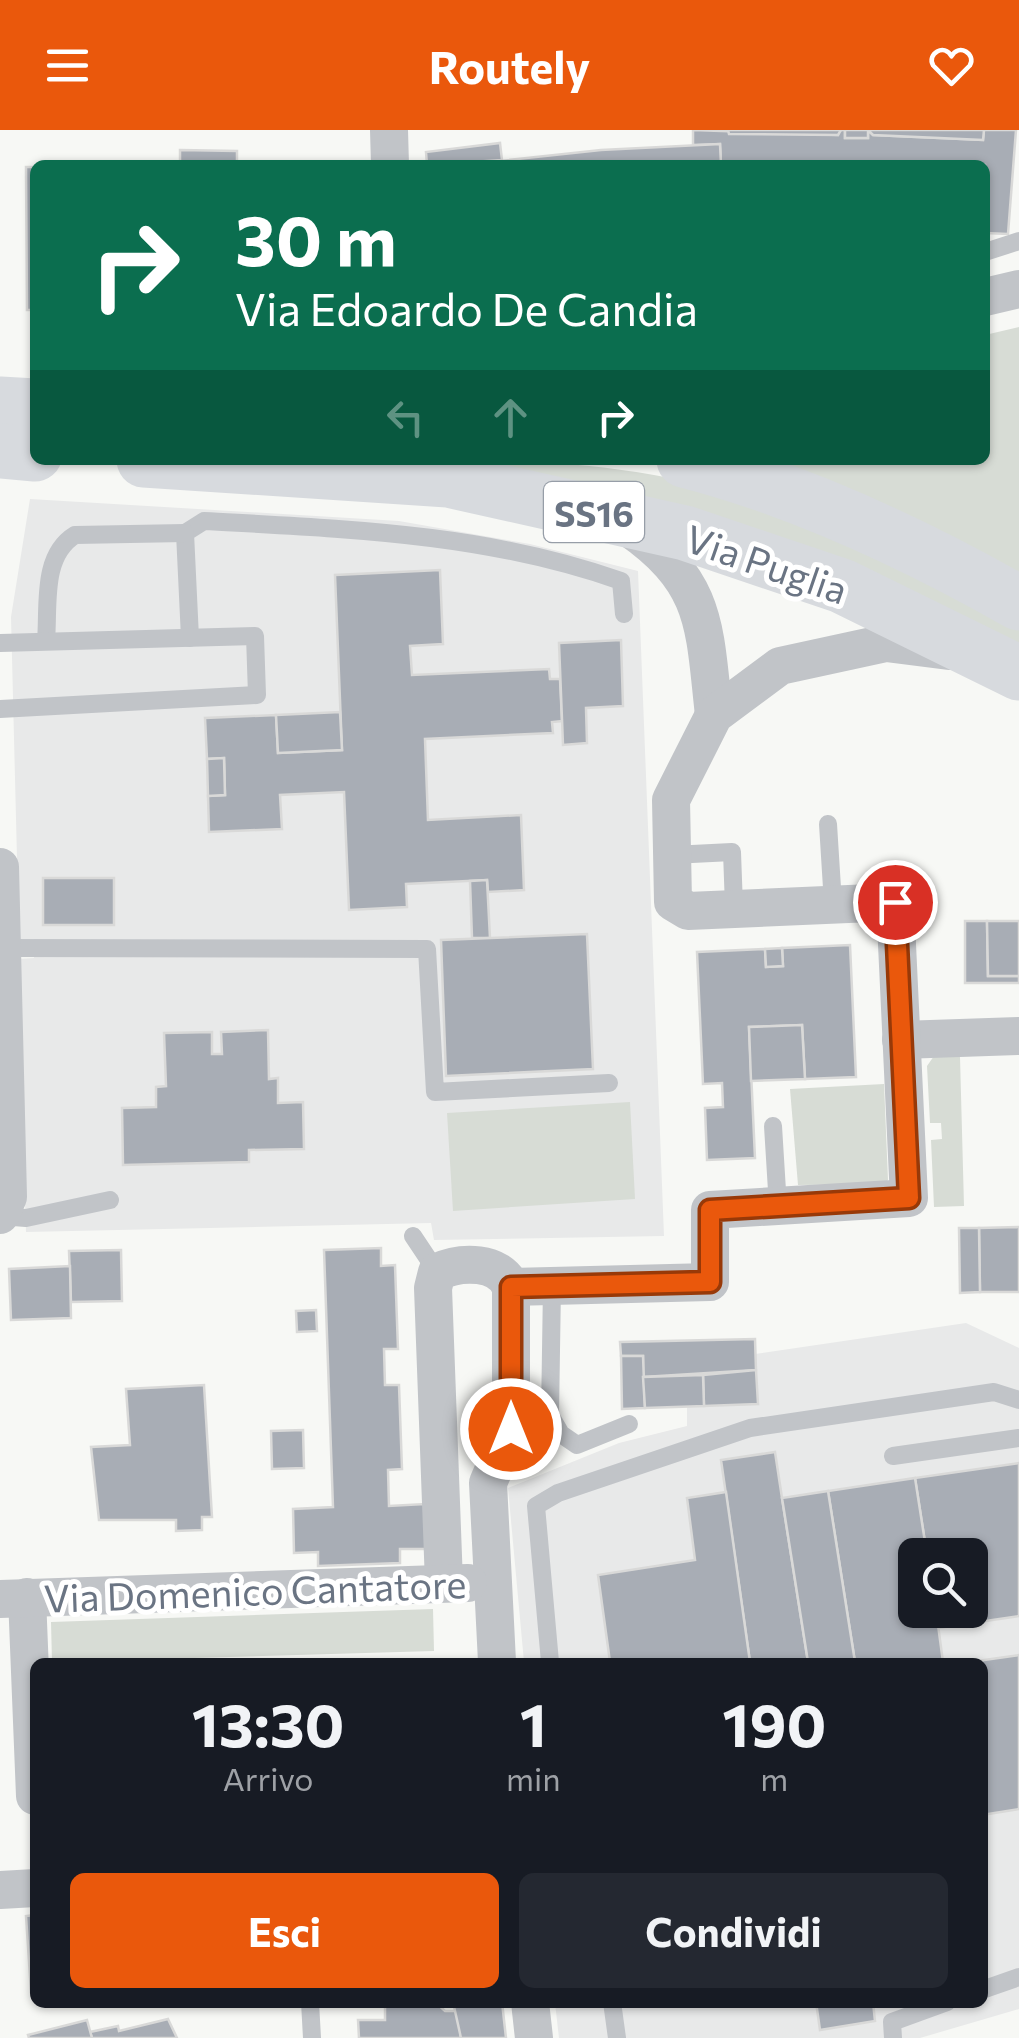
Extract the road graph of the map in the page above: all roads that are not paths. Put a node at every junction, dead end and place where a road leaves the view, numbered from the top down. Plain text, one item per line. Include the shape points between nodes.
1 (388, 130) edge
2 (390, 160) edge
3 (1019, 242) edge
4 (990, 251) edge
5 (1019, 289) edge
6 (990, 296) edge
7 (0, 404) edge
8 (30, 406) edge
9 (0, 452) edge
10 (30, 454) edge
11 (220, 465) edge
12 (699, 465) edge
13 (611, 516) junction
14 (185, 534) junction
15 (1019, 603) edge
16 (624, 614) dead end
17 (190, 638) junction
18 (46, 641) junction
19 (0, 642) edge
20 (1008, 668) edge
21 (0, 708) edge
22 (714, 715) junction
23 (828, 824) dead end
24 (672, 855) junction
25 (0, 867) edge
26 (834, 904) junction
27 (734, 908) junction
28 (1, 948) edge
29 (1019, 1036) edge
30 (902, 1040) junction
31 (609, 1084) dead end
32 (773, 1126) dead end
33 (110, 1200) dead end
34 (778, 1207) junction
35 (0, 1216) edge
36 (413, 1236) dead end
37 (437, 1272) junction
38 (552, 1286) junction
39 (511, 1287) junction
40 (1019, 1400) edge
41 (630, 1424) dead end
42 (1019, 1438) edge
43 (893, 1456) dead end
44 (490, 1582) junction
45 (444, 1583) junction
46 (14, 1598) edge
47 (497, 1658) edge
48 (550, 1658) edge
49 (22, 1691) edge
50 (30, 1756) edge
51 (30, 1888) edge
52 (0, 1890) edge
53 (1019, 1977) edge
54 (988, 1988) edge
55 (310, 2008) edge
56 (531, 2008) edge
57 (613, 2008) edge
58 (930, 2008) edge
59 (312, 2038) edge
60 (534, 2038) edge
61 (617, 2038) edge
62 (893, 2038) edge

1 - 2 street
3 - 4 lane
5 - 6 street
7 - 8 highway
9 - 10 highway
11 - 13 highway, Via Puglia / SS16 via 448,480
12 - 15 highway, Via Puglia / SS16 via 827,509 945,561
13 - 20 highway, Via Puglia / SS16 via 686,533 842,586
13 - 22 street via 666,554 703,616
14 - 16 lane via 204,521 464,540 621,581
14 - 17 lane
14 - 18 lane via 75,535 62,543 52,563
17 - 18 lane
17 - 21 lane via 255,636 258,694
18 - 19 lane
20 - 22 street via 886,643 780,666
22 - 24 street via 671,800
23 - 26 lane
24 - 27 street via 673,902 688,912
24 - 27 lane via 732,852
25 - 28 street
26 - 27 street
26 - 30 street via 895,902
28 - 31 lane via 427,949 435,1092
28 - 35 street via 8,1197
29 - 30 street
30 - 34 street via 909,1198
32 - 34 lane
33 - 35 lane via 26,1218
34 - 38 street via 710,1210 710,1282
36 - 37 lane
37 - 39 street via 494,1266
37 - 45 street via 433,1330
38 - 39 street
38 - 41 lane via 550,1416 578,1445
39 - 44 street via 511,1429 488,1483
40 - 48 lane via 994,1392 750,1428 558,1492 536,1506
42 - 43 lane
44 - 45 street, Via Domenico Cantatore
44 - 47 street, Via Domenico Cantatore
45 - 46 street, Via Domenico Cantatore
46 - 49 street
49 - 50 street
51 - 52 street
53 - 54 lane
55 - 59 lane
56 - 60 street
57 - 61 lane
58 - 62 lane via 892,2022

